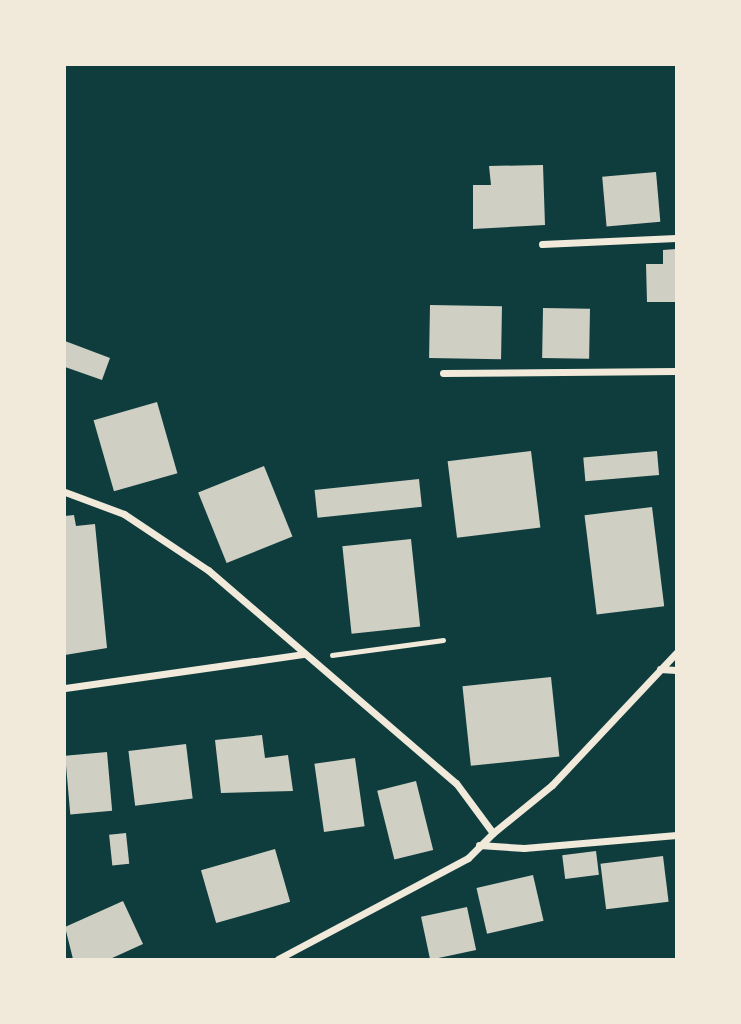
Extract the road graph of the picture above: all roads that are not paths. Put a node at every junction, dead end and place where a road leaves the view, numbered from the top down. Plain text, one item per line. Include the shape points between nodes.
1 (676, 238) edge
2 (542, 244) dead end
3 (676, 371) edge
4 (443, 373) dead end
5 (65, 492) edge
6 (676, 646) edge
7 (305, 654) junction
8 (675, 655) edge
9 (660, 669) junction
10 (676, 670) edge
11 (65, 688) edge
12 (493, 833) junction
13 (676, 835) edge
14 (479, 845) junction
15 (278, 959) edge

1 - 2 street
3 - 4 street
5 - 7 street via 142,524 208,569
6 - 8 street
7 - 11 street
7 - 12 street via 456,783
8 - 9 street
9 - 10 street
9 - 12 street via 552,785
12 - 14 street
13 - 14 street via 524,848
14 - 15 street via 468,858

